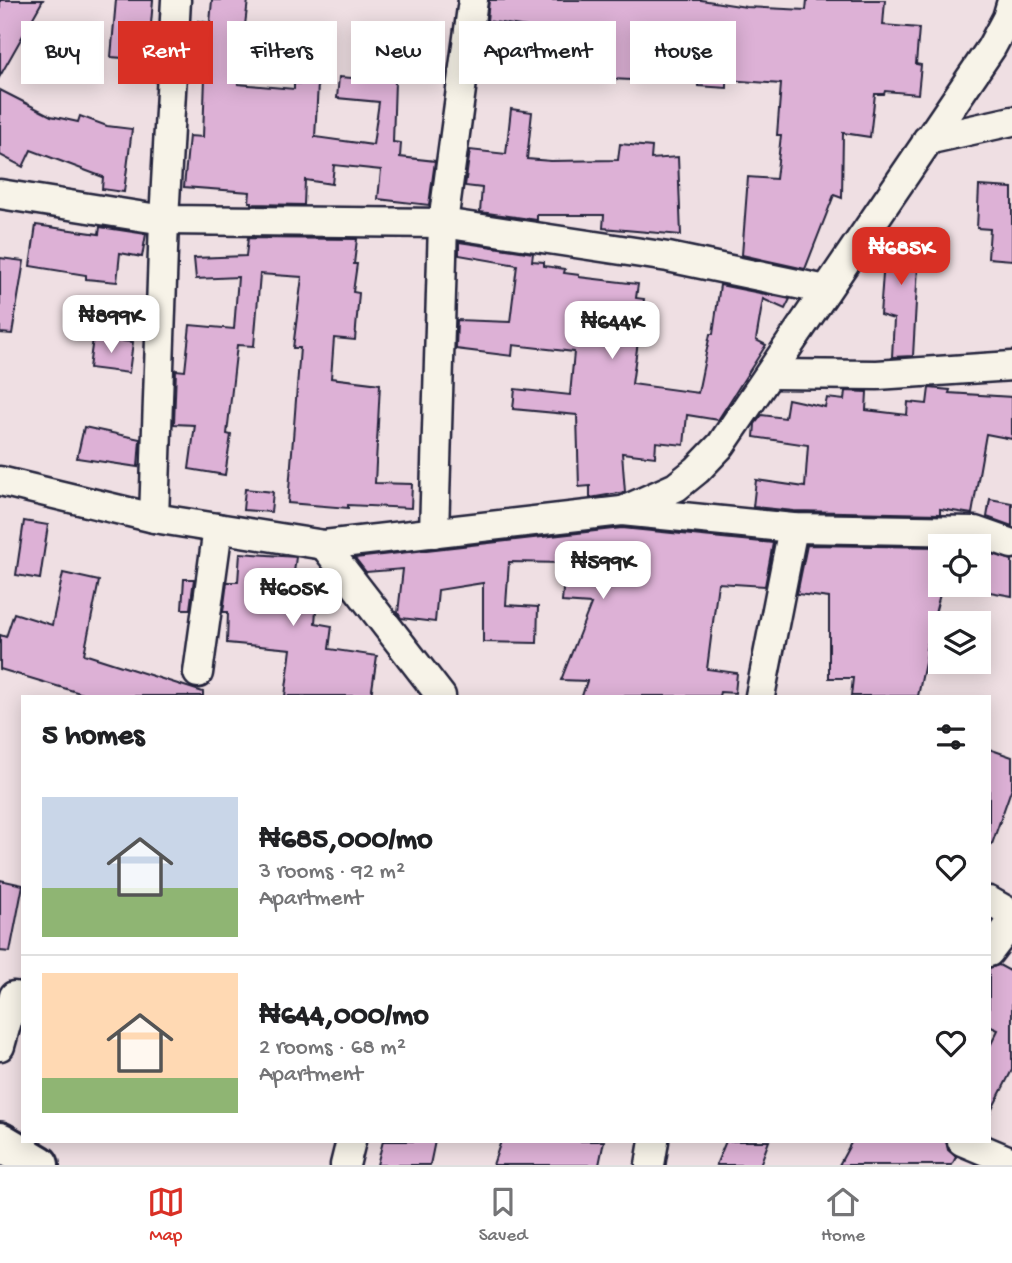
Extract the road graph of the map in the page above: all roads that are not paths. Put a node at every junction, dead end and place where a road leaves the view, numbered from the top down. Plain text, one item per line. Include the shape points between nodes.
1 (176, 0) edge
2 (473, 0) edge
3 (1012, 1) edge
4 (1012, 121) edge
5 (928, 140) junction
6 (0, 194) edge
7 (164, 220) junction
8 (443, 223) junction
9 (826, 290) junction
10 (1012, 366) edge
11 (770, 374) junction
12 (0, 481) edge
13 (676, 487) junction
14 (622, 511) junction
15 (154, 517) junction
16 (684, 517) junction
17 (218, 528) junction
18 (793, 528) junction
19 (434, 533) junction
20 (1012, 544) edge
21 (324, 545) junction
22 (198, 673) dead end
23 (439, 695) edge
24 (760, 695) edge
25 (991, 902) edge
26 (1012, 914) edge
27 (1012, 922) edge
28 (991, 949) edge
29 (14, 996) dead end
30 (0, 1046) edge
31 (0, 1142) edge
32 (350, 1143) edge
33 (654, 1143) edge
34 (967, 1143) edge
35 (1012, 1162) edge
36 (39, 1165) edge
37 (345, 1165) edge
38 (650, 1165) edge

1 - 7 street
2 - 8 street
3 - 5 street via 991,48
4 - 5 street
5 - 9 street
6 - 7 street
7 - 8 street
7 - 15 street
8 - 9 street via 668,257
8 - 19 street
9 - 11 street
10 - 11 street via 877,375
11 - 13 street via 721,445
12 - 15 street
13 - 14 street
13 - 16 street
14 - 16 street
14 - 19 street
15 - 17 street
16 - 18 street
17 - 21 street
17 - 22 street
18 - 20 street via 975,531
18 - 24 street
19 - 21 street
21 - 23 street
25 - 26 street
27 - 28 street
29 - 30 street
31 - 36 main road
32 - 37 street
33 - 38 street
34 - 35 street

